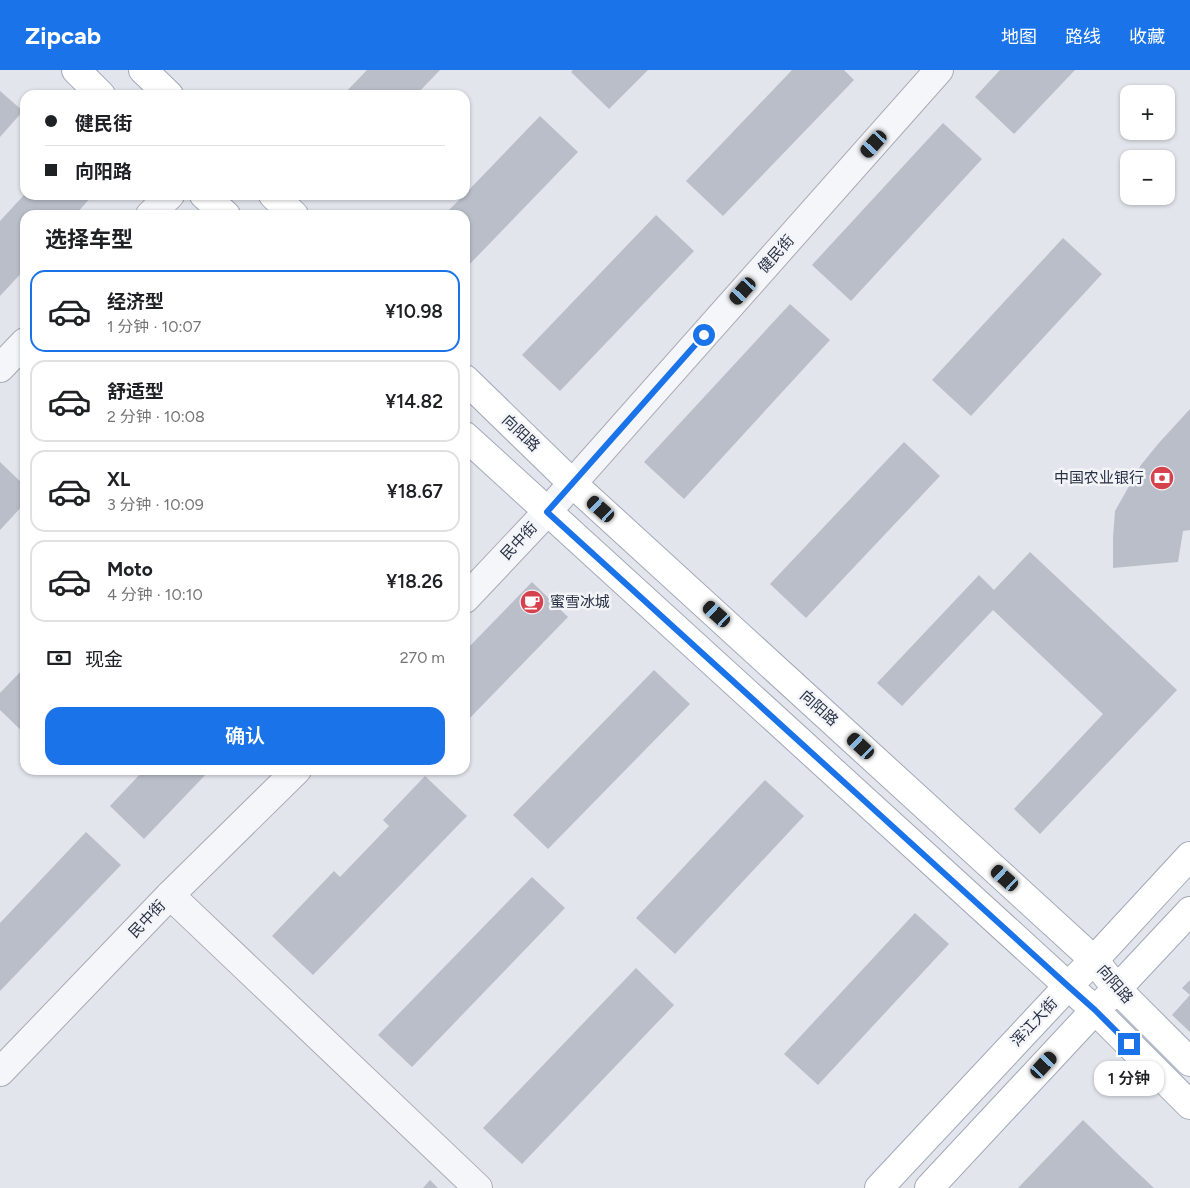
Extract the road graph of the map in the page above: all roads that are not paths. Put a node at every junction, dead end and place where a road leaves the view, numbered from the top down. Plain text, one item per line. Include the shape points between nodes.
1 (76, 70) edge
2 (143, 70) edge
3 (940, 70) edge
4 (96, 90) edge
5 (164, 90) edge
6 (165, 200) edge
7 (210, 200) edge
8 (278, 200) edge
9 (155, 210) edge
10 (220, 210) edge
11 (289, 210) edge
12 (20, 347) edge
13 (0, 368) edge
14 (470, 384) edge
15 (470, 441) edge
16 (572, 482) junction
17 (547, 512) junction
18 (470, 594) edge
19 (292, 775) edge
20 (1190, 856) edge
21 (170, 895) junction
22 (1190, 911) edge
23 (1094, 960) junction
24 (1068, 986) junction
25 (1117, 989) junction
26 (1095, 1010) junction
27 (1190, 1062) edge
28 (1, 1068) edge
29 (1190, 1105) edge
30 (478, 1188) edge
31 (879, 1188) edge
32 (929, 1188) edge

1 - 4 main road
2 - 5 main road
3 - 16 street, 健民街
6 - 9 street
7 - 10 main road
8 - 11 main road
12 - 13 street
14 - 16 main road, 向阳路
15 - 17 main road, 向阳路
16 - 17 street, 民中街
16 - 23 main road, 向阳路
17 - 18 street, 民中街
17 - 24 main road, 向阳路
19 - 21 street, 民中街
20 - 23 main road, 浑江大街
21 - 28 street, 民中街
21 - 30 street
22 - 25 main road
23 - 24 main road, 浑江大街
23 - 25 main road, 向阳路
24 - 26 main road, 向阳路
24 - 31 main road, 浑江大街
25 - 26 main road
25 - 27 main road, 向阳路
26 - 29 main road, 向阳路
26 - 32 main road

